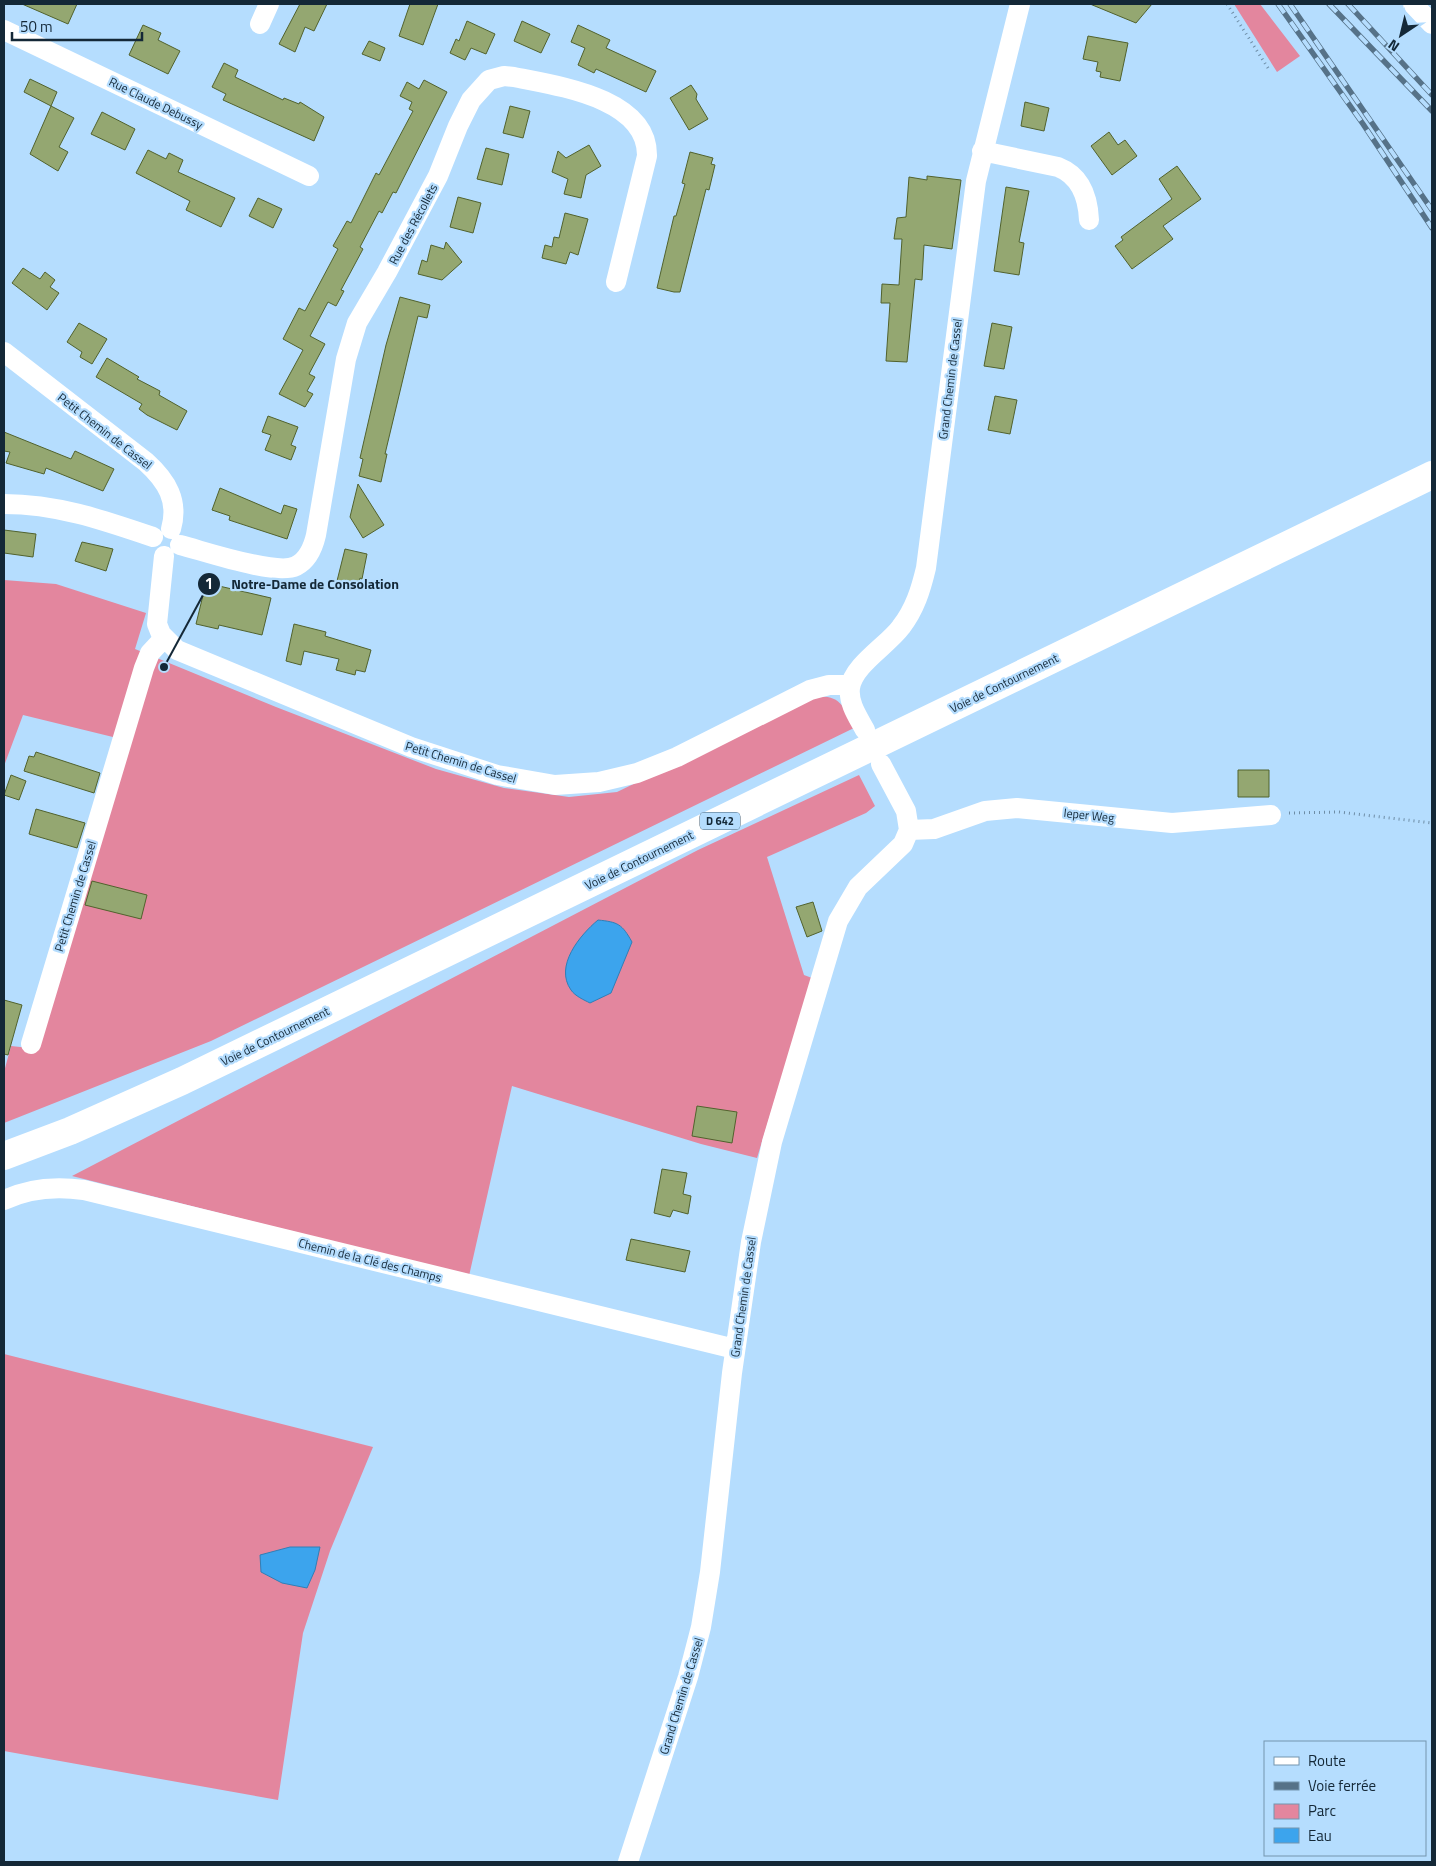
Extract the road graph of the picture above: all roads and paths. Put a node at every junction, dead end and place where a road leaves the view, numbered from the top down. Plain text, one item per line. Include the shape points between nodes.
1 (270, 4) edge
2 (1020, 4) edge
3 (1226, 4) edge
4 (1413, 4) edge
5 (260, 24) dead end
6 (1432, 24) edge
7 (4, 30) edge
8 (1268, 68) dead end
9 (982, 151) junction
10 (308, 176) dead end
11 (1089, 220) dead end
12 (616, 282) dead end
13 (4, 352) edge
14 (1432, 475) edge
15 (4, 504) edge
16 (167, 542) junction
17 (164, 638) junction
18 (850, 685) junction
19 (864, 730) dead end
20 (881, 764) dead end
21 (1271, 815) joint
22 (1432, 823) edge
23 (909, 830) junction
24 (31, 1044) dead end
25 (4, 1156) edge
26 (4, 1200) edge
27 (735, 1349) junction
28 (628, 1862) edge

1 - 5 street
2 - 9 street, Grand Chemin de Cassel
3 - 8 path
4 - 6 street
7 - 10 street, Rue Claude Debussy
9 - 11 street via 1069,172 1086,196
9 - 18 street, Grand Chemin de Cassel via 969,226 923,581 914,608 901,628 858,670
12 - 16 street, Rue des Récollets via 646,168 648,148 643,132 624,111 579,93 514,77 488,80 467,108 438,176 388,272 357,323 346,359 318,526 310,552 294,567 276,569
13 - 16 street, Petit Chemin de Cassel via 160,476 174,502 175,512
14 - 25 highway, Voie de Contournement / D 642 via 182,1081
15 - 16 street, Rue des Récollets via 73,511
16 - 17 street, Petit Chemin de Cassel via 156,620
17 - 18 street, Petit Chemin de Cassel via 182,652 410,747 497,775 555,784 599,782 637,773 677,757 810,690 829,685
17 - 24 street, Petit Chemin de Cassel via 150,654 144,668
18 - 19 street via 851,701
20 - 23 street via 906,811
21 - 22 path via 1339,812
21 - 23 street, Ieper Weg via 1172,823 1017,808 985,811 934,829
23 - 27 street, Grand Chemin de Cassel via 903,844 858,887 833,934 764,1174
26 - 27 street, Chemin de la Clé des Champs via 51,1187 84,1190
27 - 28 street, Grand Chemin de Cassel via 701,1627 686,1686

